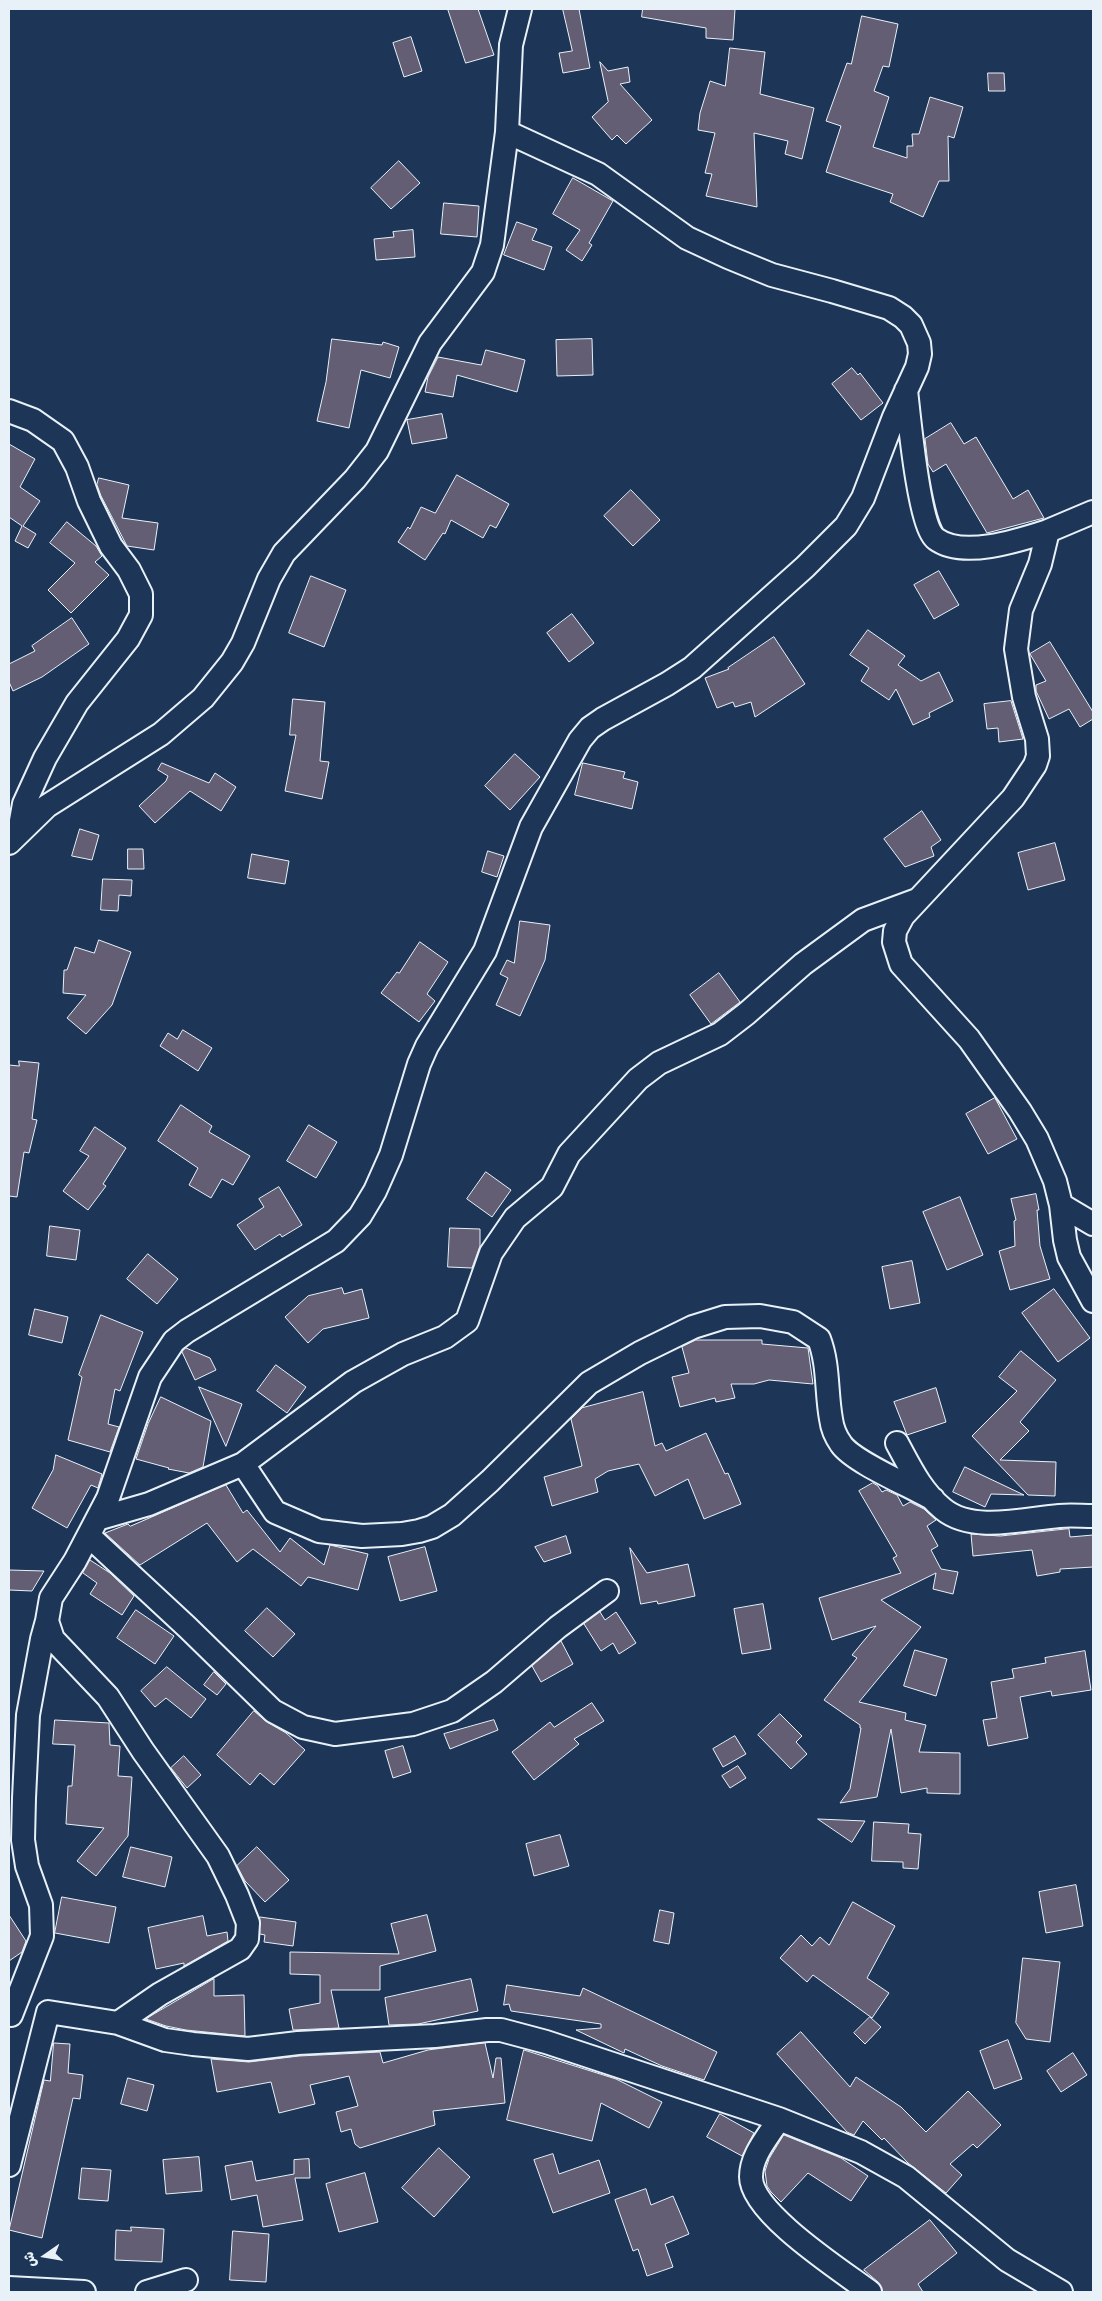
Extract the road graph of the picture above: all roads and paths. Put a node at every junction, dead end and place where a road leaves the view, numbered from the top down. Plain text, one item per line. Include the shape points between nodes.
1 (520, 9) edge
2 (507, 132) junction
3 (906, 390) junction
4 (9, 411) edge
5 (1093, 512) edge
6 (1048, 531) junction
7 (14, 837) edge
8 (917, 900) junction
9 (1061, 1206) junction
10 (1093, 1224) edge
11 (1093, 1301) edge
12 (897, 1443) dead end
13 (242, 1464) junction
14 (933, 1499) junction
15 (1093, 1516) edge
16 (93, 1527) junction
17 (607, 1591) dead end
18 (47, 1621) junction
19 (48, 2012) junction
20 (10, 2015) edge
21 (118, 2024) junction
22 (779, 2119) junction
23 (9, 2165) edge
24 (186, 2280) dead end
25 (9, 2288) edge
26 (84, 2292) edge
27 (147, 2292) edge
28 (870, 2292) edge
29 (1061, 2292) edge

1 - 2 street via 511,45
2 - 3 street via 598,174 687,238 772,275 888,308 903,316 916,334 920,354
2 - 7 street via 492,245 483,272 430,342 377,451 355,479 284,553 232,662 203,698 161,734 47,806
3 - 6 street via 916,468 931,535 941,543 968,547 1013,541
3 - 16 street via 863,498 846,526 692,668 603,719 580,740 531,827 485,951 427,1046 391,1155 360,1216 336,1241 206,1318 174,1341 150,1377 108,1498
4 - 7 street via 33,420 63,441 77,466 89,501 141,594 141,615 128,639 78,703 45,758 24,804
5 - 6 street
6 - 8 street via 1040,564 1021,610 1016,649 1024,697 1037,739 1035,765 1013,798
8 - 9 street via 895,931 894,942 901,964 969,1039 1020,1112 1046,1160
8 - 13 street via 863,920 803,964 720,1034 659,1063 638,1078 569,1154 552,1187 515,1218 491,1253 466,1321 445,1337 403,1354 353,1382
9 - 10 street
9 - 11 street via 1069,1257
12 - 14 street via 919,1483
13 - 14 street via 275,1512 319,1531 362,1536 419,1531 452,1514 589,1383 693,1326 725,1317 760,1316 793,1322 819,1339 826,1368 831,1420 840,1444 862,1462
13 - 16 street
14 - 15 street via 943,1510 967,1521
16 - 17 street via 187,1627 273,1711 303,1727 336,1734 413,1724 452,1711 494,1682 558,1627
16 - 18 street via 51,1598
18 - 20 street via 28,1715 23,1840 27,1866 41,1905 42,1936
18 - 21 street via 53,1639 108,1697 218,1856 248,1923 247,1939 240,1949 160,1994
19 - 20 street
19 - 21 street
19 - 23 street
21 - 22 street via 165,2040 248,2049 501,2030 604,2059
22 - 28 street via 756,2154 751,2178 761,2204 776,2220
22 - 29 street via 861,2152 906,2177 1007,2260
24 - 27 street
25 - 26 street

